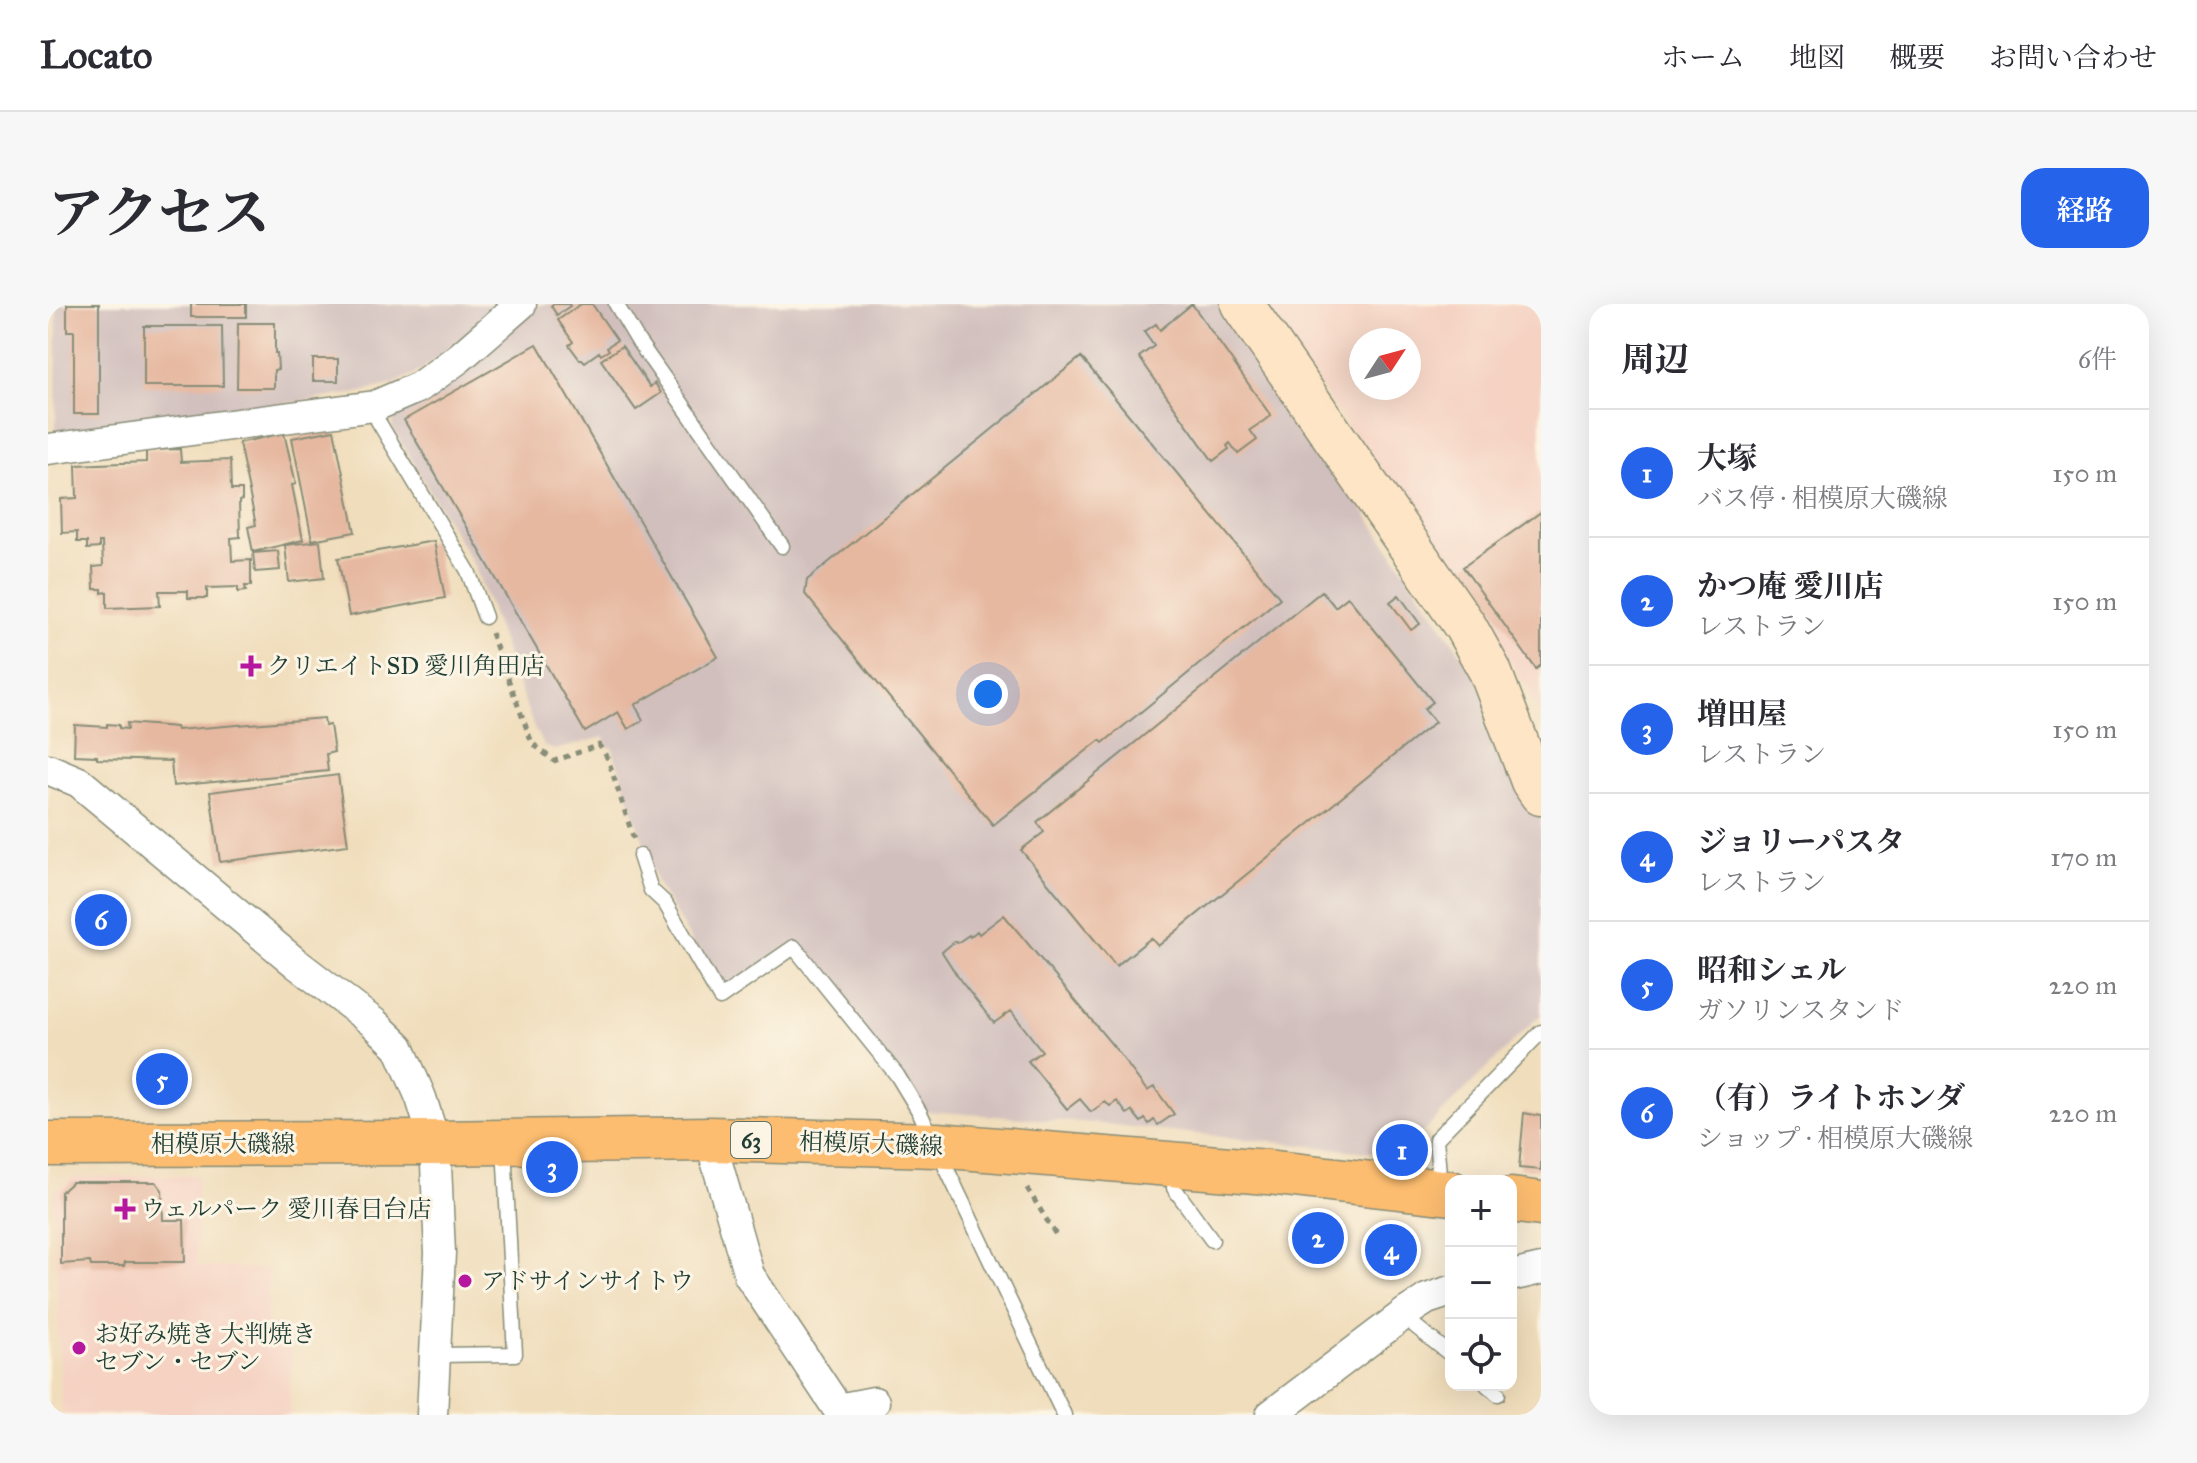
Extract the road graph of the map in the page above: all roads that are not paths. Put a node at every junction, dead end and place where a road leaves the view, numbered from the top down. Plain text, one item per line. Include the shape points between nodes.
1 (521, 304) edge
2 (616, 304) edge
3 (1242, 304) edge
4 (375, 406) junction
5 (48, 449) edge
6 (782, 546) dead end
7 (485, 617) road end
8 (48, 769) edge
9 (1541, 794) edge
10 (640, 856) road end
11 (1541, 1032) edge
12 (710, 1139) junction
13 (504, 1142) junction
14 (435, 1143) junction
15 (48, 1144) edge
16 (937, 1145) junction
17 (1177, 1164) junction
18 (1444, 1193) edge
19 (1517, 1201) edge
20 (1541, 1204) edge
21 (1212, 1240) dead end
22 (1541, 1269) edge
23 (1517, 1275) edge
24 (1445, 1293) edge
25 (1407, 1312) junction
26 (1445, 1350) edge
27 (434, 1355) junction
28 (874, 1402) dead end
29 (834, 1412) edge
30 (432, 1415) edge
31 (1064, 1415) edge
32 (1271, 1415) edge

1 - 4 street via 419,387
2 - 6 lane
3 - 9 street via 1465,626 1490,671
4 - 5 street
4 - 7 lane via 378,421 468,571
8 - 14 street via 79,782 399,1047
10 - 16 lane via 651,890 665,903 720,998 794,947 897,1075
11 - 18 lane via 1436,1139
12 - 13 main road, 相模原大磯線 / 63
12 - 16 main road, 相模原大磯線 / 63
12 - 29 street via 749,1275
13 - 14 main road, 相模原大磯線 / 63
13 - 27 lane via 515,1354
14 - 15 main road, 相模原大磯線 / 63
14 - 27 street via 440,1253
16 - 17 main road, 相模原大磯線 / 63
16 - 31 lane
17 - 18 main road, 相模原大磯線 / 63
17 - 21 lane via 1174,1188
19 - 20 main road
22 - 23 street
24 - 25 street
25 - 26 lane via 1415,1326
25 - 32 street
27 - 30 street
28 - 29 street

